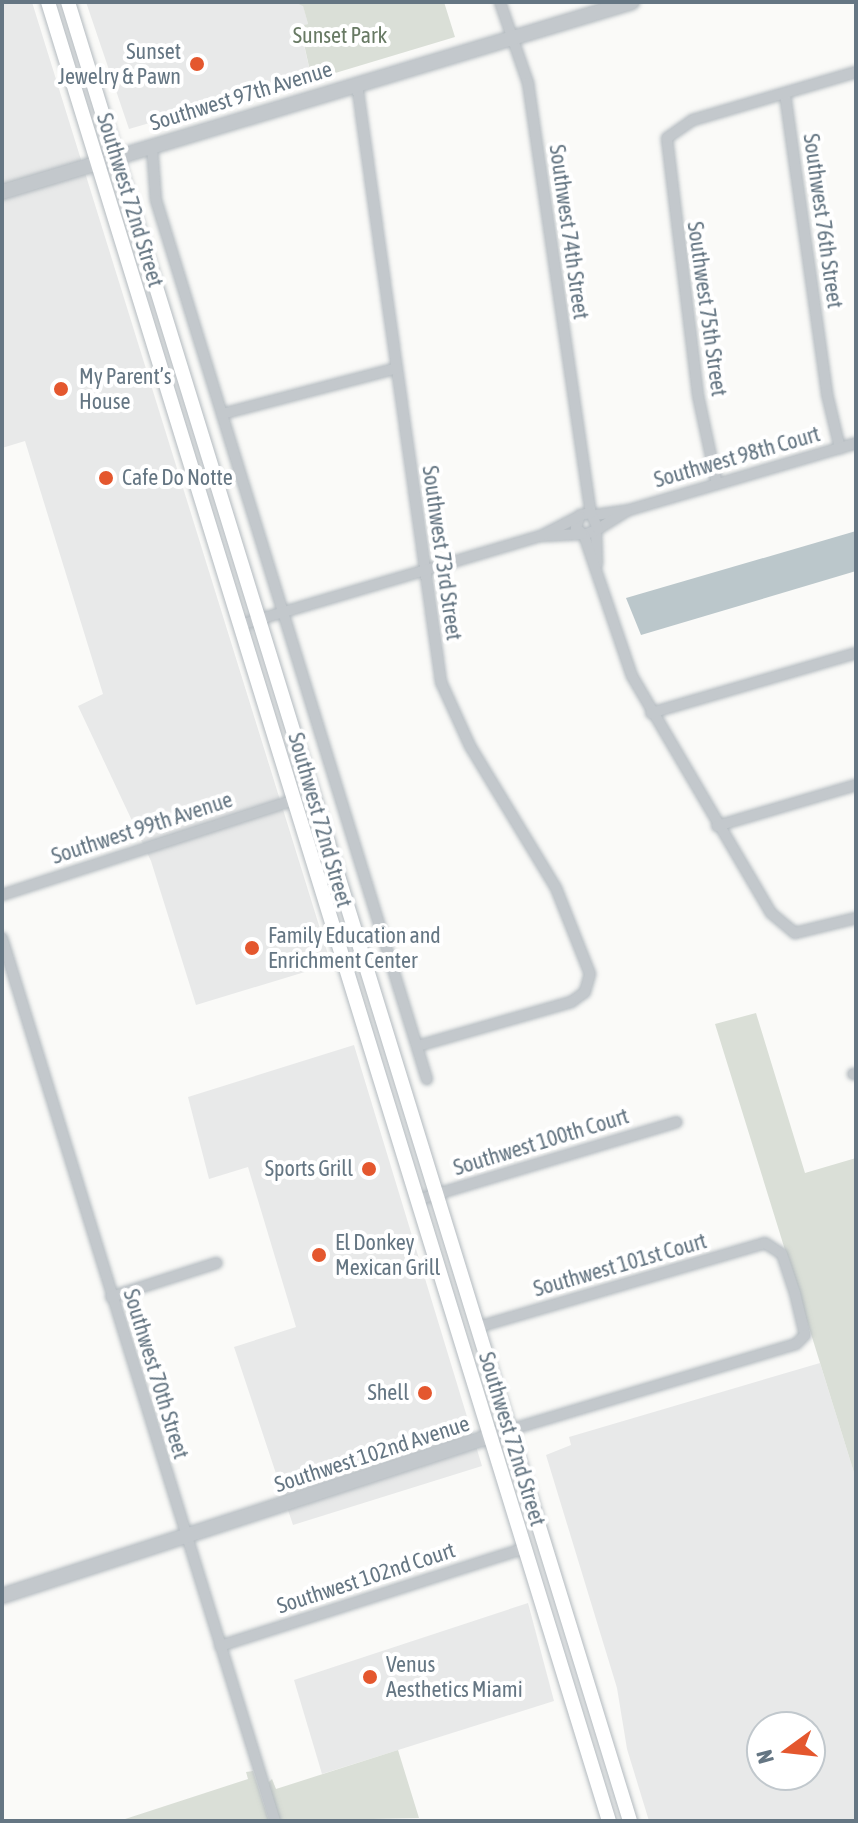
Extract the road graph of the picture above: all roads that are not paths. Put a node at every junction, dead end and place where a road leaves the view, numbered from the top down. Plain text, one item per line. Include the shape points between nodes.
1 (48, 2) edge
2 (68, 2) edge
3 (500, 2) edge
4 (632, 2) edge
5 (513, 38) junction
6 (856, 72) edge
7 (357, 84) junction
8 (785, 94) junction
9 (152, 146) junction
10 (117, 157) junction
11 (97, 162) junction
12 (2, 192) edge
13 (397, 368) junction
14 (222, 414) junction
15 (197, 421) junction
16 (179, 426) junction
17 (856, 443) edge
18 (840, 448) junction
19 (717, 484) junction
20 (629, 510) junction
21 (586, 515) junction
22 (597, 530) junction
23 (583, 535) junction
24 (541, 536) junction
25 (597, 570) junction
26 (424, 571) junction
27 (283, 611) junction
28 (259, 619) junction
29 (240, 625) junction
30 (856, 653) edge
31 (651, 713) junction
32 (856, 785) edge
33 (312, 795) junction
34 (294, 800) junction
35 (717, 826) junction
36 (2, 895) edge
37 (856, 918) edge
38 (2, 938) edge
39 (358, 949) junction
40 (341, 954) junction
41 (418, 1046) junction
42 (392, 1052) junction
43 (373, 1057) junction
44 (427, 1079) dead end
45 (677, 1122) dead end
46 (436, 1195) junction
47 (417, 1200) junction
48 (217, 1263) dead end
49 (111, 1297) junction
50 (478, 1327) junction
51 (802, 1341) joint
52 (509, 1430) junction
53 (490, 1438) junction
54 (185, 1538) junction
55 (525, 1548) junction
56 (2, 1596) edge
57 (220, 1646) junction
58 (574, 1708) junction
59 (603, 1735) junction
60 (275, 1821) edge
61 (609, 1821) edge
62 (630, 1821) edge

1 - 11 main road, Southwest 72nd Street
2 - 10 main road, Southwest 72nd Street
3 - 5 street, Southwest 74th Street
4 - 5 street, Southwest 97th Avenue
5 - 7 street, Southwest 97th Avenue
5 - 21 street, Southwest 74th Street via 528,83
6 - 8 street
7 - 9 street, Southwest 97th Avenue
7 - 13 street, Southwest 73rd Street
8 - 18 street, Southwest 76th Street via 827,394
8 - 19 street, Southwest 75th Street via 693,120 667,138 696,380
9 - 10 street, Southwest 97th Avenue
9 - 14 street, Southwest 72nd Street via 156,200
10 - 11 street, Southwest 97th Avenue
10 - 15 main road, Southwest 72nd Street
11 - 12 street, Southwest 97th Avenue
11 - 16 main road, Southwest 72nd Street
13 - 14 street
13 - 26 street, Southwest 73rd Street
14 - 27 street, Southwest 72nd Street
15 - 16 main road
15 - 28 main road, Southwest 72nd Street
16 - 29 main road, Southwest 72nd Street
17 - 18 street, Southwest 98th Court
18 - 19 street, Southwest 98th Court
19 - 20 street, Southwest 98th Court
20 - 21 street, Southwest 98th Court
20 - 22 street, Southwest 98th Court
21 - 22 street
21 - 23 street
21 - 24 street, Southwest 98th Court
22 - 23 street, Southwest 98th Court
22 - 25 street
23 - 24 street, Southwest 98th Court
23 - 25 street
24 - 26 street, Southwest 98th Court
25 - 31 street via 617,638
26 - 27 street, Southwest 98th Court
26 - 41 street, Southwest 73rd Street via 444,694 556,888 588,965 585,992 564,1004
27 - 28 street, Southwest 98th Court
27 - 41 street, Southwest 72nd Street
28 - 29 street, Southwest 98th Court
28 - 33 main road, Southwest 72nd Street
29 - 34 main road, Southwest 72nd Street
30 - 31 street
31 - 35 street
32 - 35 street
33 - 34 main road
33 - 39 main road, Southwest 72nd Street
34 - 36 street, Southwest 99th Avenue
34 - 40 main road, Southwest 72nd Street
35 - 37 street via 771,913 789,931 808,932
38 - 49 street, Southwest 70th Street
39 - 40 main road
39 - 42 main road, Southwest 72nd Street
40 - 43 main road, Southwest 72nd Street
41 - 44 street, Southwest 72nd Street
42 - 43 main road
42 - 46 main road, Southwest 72nd Street
43 - 47 main road, Southwest 72nd Street
45 - 46 street, Southwest 100th Court
46 - 47 street, Southwest 100th Court
46 - 50 main road, Southwest 72nd Street
47 - 53 main road, Southwest 72nd Street
48 - 49 street
49 - 54 street, Southwest 70th Street
50 - 51 street, Southwest 101st Court via 773,1244 785,1259 800,1309
50 - 52 main road, Southwest 72nd Street
51 - 52 street, Southwest 102nd Avenue
52 - 53 street, Southwest 102nd Avenue
52 - 59 main road, Southwest 72nd Street
53 - 54 street, Southwest 102nd Avenue
53 - 55 main road, Southwest 72nd Street
54 - 56 street, Southwest 102nd Avenue
54 - 57 street, Southwest 70th Street
55 - 57 street, Southwest 102nd Court
55 - 58 main road, Southwest 72nd Street
57 - 60 street, Southwest 70th Street
58 - 59 main road
58 - 61 main road, Southwest 72nd Street
59 - 62 main road, Southwest 72nd Street

